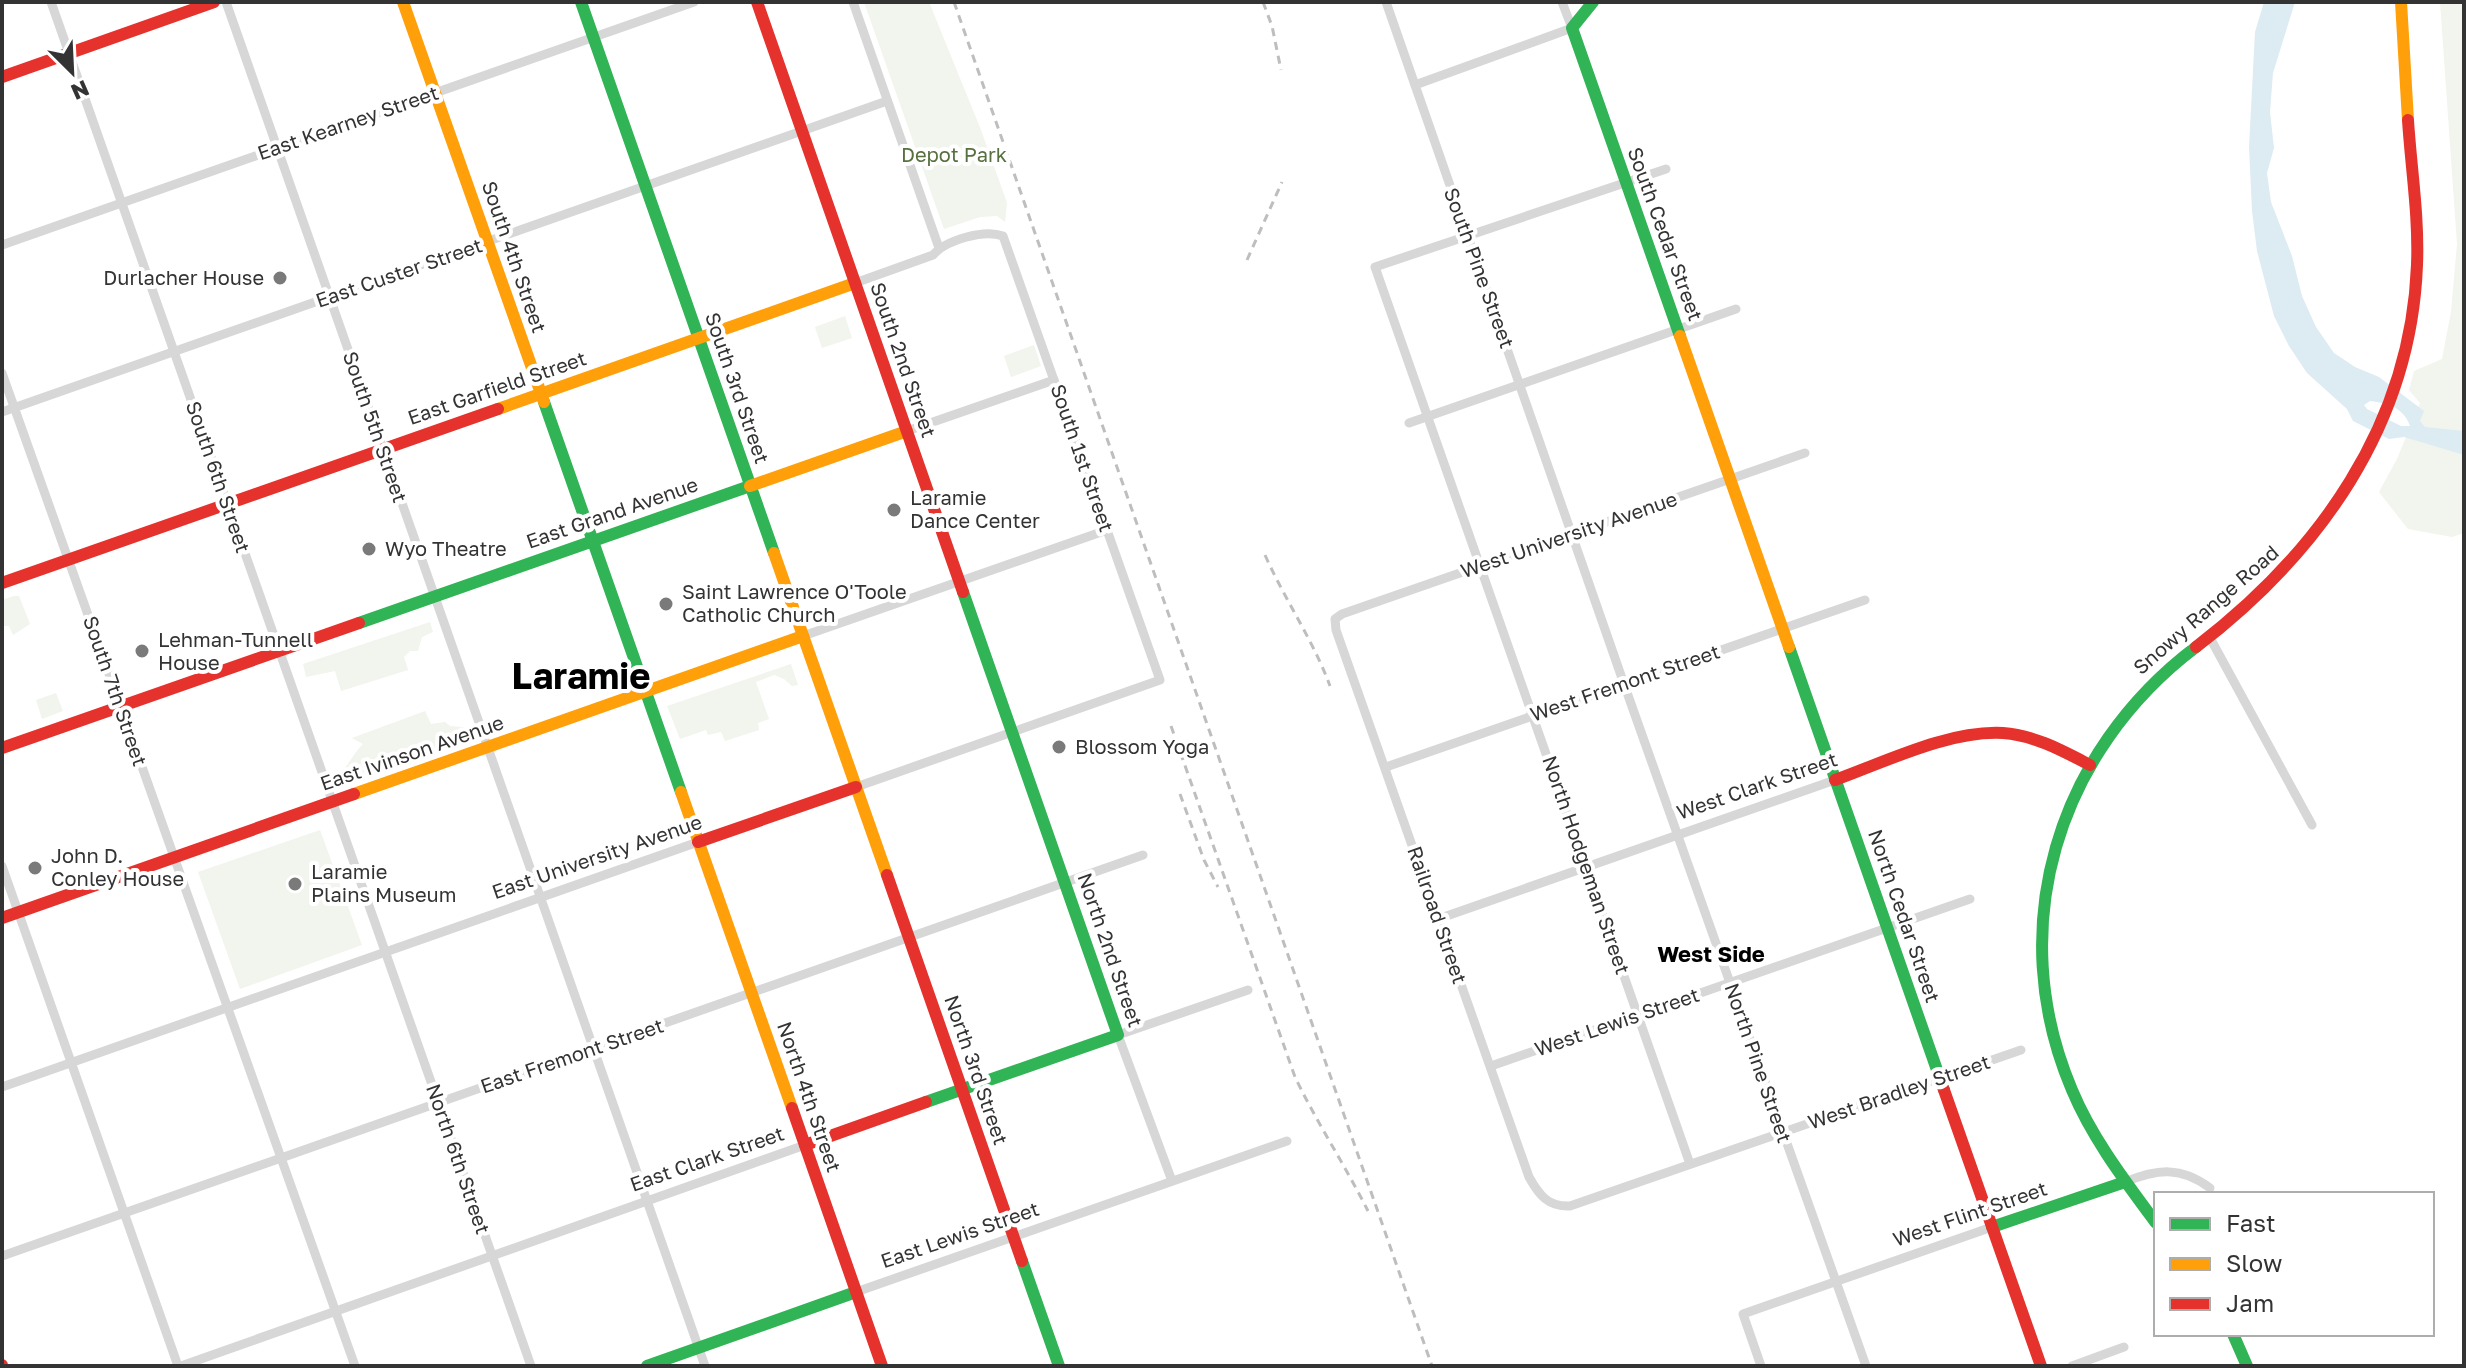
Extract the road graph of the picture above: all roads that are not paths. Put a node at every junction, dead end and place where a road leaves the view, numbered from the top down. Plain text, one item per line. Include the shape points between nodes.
1 (51, 2) edge
2 (214, 2) edge
3 (226, 2) edge
4 (403, 2) edge
5 (581, 2) edge
6 (694, 2) edge
7 (757, 2) edge
8 (853, 2) edge
9 (1386, 2) edge
10 (1562, 2) edge
11 (1593, 2) edge
12 (2401, 2) edge
13 (1572, 28) junction
14 (593, 37) junction
15 (69, 53) junction
16 (2, 77) edge
17 (1415, 85) junction
18 (435, 93) junction
19 (887, 101) junction
20 (802, 131) junction
21 (277, 148) junction
22 (1666, 169) dead end
23 (1625, 181) junction
24 (645, 186) junction
25 (122, 203) junction
26 (1003, 236) joint
27 (1467, 236) junction
28 (487, 242) junction
29 (2, 245) edge
30 (939, 248) junction
31 (855, 283) junction
32 (329, 297) junction
33 (1736, 309) dead end
34 (1678, 329) junction
35 (699, 338) junction
36 (174, 351) junction
37 (2, 373) edge
38 (1054, 380) junction
39 (1521, 384) junction
40 (541, 394) junction
41 (14, 408) junction
42 (2, 412) edge
43 (1427, 417) junction
44 (1409, 423) dead end
45 (907, 431) junction
46 (383, 449) junction
47 (1805, 453) dead end
48 (1729, 479) junction
49 (750, 486) junction
50 (228, 504) junction
51 (1107, 530) junction
52 (1573, 534) junction
53 (593, 541) junction
54 (68, 560) junction
55 (1480, 566) junction
56 (960, 582) junction
57 (2, 583) edge
58 (434, 596) junction
59 (1865, 600) dead end
60 (1335, 619) joint
61 (1782, 629) junction
62 (803, 636) junction
63 (2209, 636) junction
64 (279, 650) junction
65 (1160, 680) joint
66 (1624, 684) junction
67 (645, 692) junction
68 (120, 706) junction
69 (1533, 715) junction
70 (1012, 732) junction
71 (488, 747) junction
72 (2, 748) edge
73 (2090, 765) junction
74 (1386, 767) junction
75 (1835, 780) junction
76 (856, 787) junction
77 (333, 802) junction
78 (2312, 825) dead end
79 (1678, 835) junction
80 (698, 842) junction
81 (1143, 855) dead end
82 (174, 858) junction
83 (2, 866) edge
84 (1587, 866) junction
85 (1065, 882) junction
86 (541, 898) junction
87 (1970, 899) dead end
88 (18, 912) junction
89 (2, 918) edge
90 (1438, 919) junction
91 (1887, 928) junction
92 (909, 937) junction
93 (386, 952) junction
94 (1730, 983) junction
95 (1248, 990) dead end
96 (751, 993) junction
97 (228, 1008) junction
98 (1638, 1015) junction
99 (1118, 1035) junction
100 (594, 1048) junction
101 (2021, 1050) dead end
102 (71, 1063) junction
103 (1491, 1066) junction
104 (1940, 1078) junction
105 (2, 1087) edge
106 (962, 1090) junction
107 (439, 1103) junction
108 (1782, 1132) junction
109 (1287, 1141) dead end
110 (805, 1145) junction
111 (281, 1158) junction
112 (1690, 1164) junction
113 (1172, 1181) junction
114 (2125, 1182) junction
115 (2210, 1188) dead end
116 (648, 1201) junction
117 (1550, 1204) joint
118 (125, 1213) junction
119 (2154, 1220) edge
120 (1992, 1227) junction
121 (1014, 1237) junction
122 (2, 1256) edge
123 (492, 1256) junction
124 (1836, 1281) junction
125 (856, 1292) junction
126 (335, 1311) junction
127 (2234, 1336) edge
128 (2124, 1347) dead end
129 (699, 1348) junction
130 (180, 1366) edge
131 (355, 1366) edge
132 (531, 1366) edge
133 (647, 1366) edge
134 (705, 1366) edge
135 (882, 1366) edge
136 (1059, 1366) edge
137 (1761, 1366) edge
138 (1866, 1366) edge
139 (2041, 1366) edge
140 (2072, 1366) edge
141 (2247, 1366) edge

1 - 15 street, South 6th Street
2 - 15 street
3 - 21 street, South 5th Street
4 - 18 street, South 4th Street
5 - 14 street, South 3rd Street
6 - 14 street, East Kearney Street
7 - 20 street, South 2nd Street
8 - 19 street
9 - 17 street, South Pine Street
10 - 13 street, South Cedar Street
11 - 13 street
12 - 63 street, Snowy Range Road via 2418,259 2403,358 2372,444 2354,477 2299,555
13 - 17 street
13 - 23 street, South Cedar Street
14 - 18 street, East Kearney Street
14 - 24 street, South 3rd Street
15 - 16 street
15 - 25 street, South 6th Street
17 - 27 street, South Pine Street
18 - 21 street, East Kearney Street
18 - 28 street, South 4th Street
19 - 20 street, East Custer Street
19 - 30 street
20 - 24 street, East Custer Street
20 - 31 street, South 2nd Street
21 - 25 street, East Kearney Street
21 - 32 street, South 5th Street
22 - 23 street
23 - 27 street
23 - 34 street, South Cedar Street
24 - 28 street, East Custer Street
24 - 35 street, South 3rd Street
25 - 29 street, East Kearney Street
25 - 36 street, South 6th Street
26 - 30 street, East Garfield Street via 969,238
26 - 38 street, South 1st Street
27 - 39 street, South Pine Street
27 - 43 street, North Hodgeman Street via 1375,267
28 - 32 street, East Custer Street
28 - 40 street, South 4th Street
30 - 31 street, East Garfield Street via 933,255
31 - 35 street, East Garfield Street
31 - 45 street, South 2nd Street
32 - 36 street, East Custer Street
32 - 46 street, South 5th Street
33 - 34 street
34 - 39 street
34 - 48 street, South Cedar Street
35 - 40 street, East Garfield Street
35 - 49 street, South 3rd Street
36 - 41 street, East Custer Street
36 - 50 street, South 6th Street
37 - 41 street, South 7th Street
38 - 45 street, East Grand Avenue
38 - 51 street, South 1st Street
39 - 43 street
39 - 52 street, South Pine Street
40 - 46 street, East Garfield Street
40 - 53 street, South 4th Street
41 - 42 street, East Custer Street
41 - 54 street, South 7th Street
43 - 44 street
43 - 55 street, North Hodgeman Street
45 - 49 street, East Grand Avenue
45 - 56 street, South 2nd Street
46 - 50 street, East Garfield Street
46 - 58 street, South 5th Street
47 - 48 street, West University Avenue
48 - 52 street, West University Avenue
48 - 61 street, North Cedar Street
49 - 53 street, East Grand Avenue
49 - 62 street, South 3rd Street
50 - 54 street, East Garfield Street
50 - 64 street, South 6th Street
51 - 56 street, East Ivinson Avenue
51 - 65 street, South 1st Street
52 - 55 street, West University Avenue
52 - 66 street, North Pine Street
53 - 58 street, East Grand Avenue
53 - 67 street, South 4th Street
54 - 57 street, East Garfield Street
54 - 68 street, South 7th Street
55 - 60 street, West University Avenue
55 - 69 street, North Hodgeman Street
56 - 62 street, East Ivinson Avenue
56 - 70 street, South 2nd Street
58 - 64 street, East Grand Avenue
58 - 71 street, South 5th Street
59 - 61 street, West Fremont Street
60 - 74 street, Railroad Street
61 - 66 street, West Fremont Street
61 - 75 street, North Cedar Street
62 - 67 street, East Ivinson Avenue
62 - 76 street, South 3rd Street
63 - 73 street, Snowy Range Road via 2145,689
63 - 78 street
64 - 68 street, East Grand Avenue
64 - 77 street, South 6th Street
65 - 70 street, East University Avenue
66 - 69 street, West Fremont Street
66 - 79 street, North Pine Street
67 - 71 street, East Ivinson Avenue
67 - 80 street, South 4th Street
68 - 72 street, East Grand Avenue
68 - 82 street, South 7th Street
69 - 74 street, West Fremont Street
69 - 84 street, North Hodgeman Street
70 - 76 street, East University Avenue
70 - 85 street, North 2nd Street
71 - 77 street, East Ivinson Avenue
71 - 86 street, South 5th Street
73 - 75 street, West Clark Street via 2041,741 1988,733 1945,742
73 - 114 street, Snowy Range Road via 2054,847 2039,951 2063,1068
74 - 90 street, Railroad Street
75 - 79 street, West Clark Street
75 - 91 street, North Cedar Street
76 - 80 street, East University Avenue
76 - 92 street, North 3rd Street
77 - 82 street, East Ivinson Avenue
77 - 93 street, South 6th Street
79 - 84 street, West Clark Street
79 - 94 street, North Pine Street
80 - 86 street, East University Avenue
80 - 96 street, North 4th Street
81 - 85 street, East Fremont Street
82 - 88 street, East Ivinson Avenue
82 - 97 street, South 7th Street
83 - 88 street
84 - 90 street, West Clark Street
84 - 98 street, North Hodgeman Street
85 - 92 street, East Fremont Street
85 - 99 street, North 2nd Street
86 - 93 street, East University Avenue
86 - 100 street, South 5th Street
87 - 91 street, West Lewis Street
88 - 89 street, East Ivinson Avenue
88 - 102 street
90 - 103 street, Railroad Street
91 - 94 street, West Lewis Street
91 - 104 street, North Cedar Street
92 - 96 street, East Fremont Street
92 - 106 street, North 3rd Street
93 - 97 street, East University Avenue
93 - 107 street, North 6th Street
94 - 98 street, West Lewis Street
94 - 108 street, North Pine Street
95 - 99 street, East Clark Street
96 - 100 street, East Fremont Street
96 - 110 street, North 4th Street
97 - 102 street, East University Avenue
97 - 111 street, South 7th Street
98 - 103 street, West Lewis Street
98 - 112 street, North Hodgeman Street
99 - 106 street, East Clark Street
99 - 113 street, North 2nd Street
100 - 107 street, East Fremont Street
100 - 116 street, South 5th Street
101 - 104 street, West Bradley Street
102 - 105 street, East University Avenue
102 - 118 street
103 - 117 street, Railroad Street via 1529,1177
104 - 108 street, West Bradley Street
104 - 120 street, North Cedar Street
106 - 110 street, East Clark Street
106 - 121 street, North 3rd Street
107 - 111 street, East Fremont Street
107 - 123 street, North 6th Street
108 - 112 street, West Bradley Street
108 - 124 street, North Pine Street
109 - 113 street, East Lewis Street
110 - 116 street, East Clark Street
110 - 125 street, North 4th Street
111 - 118 street, East Fremont Street
111 - 126 street, South 7th Street
112 - 117 street, West Bradley Street via 1570,1206
113 - 121 street, East Lewis Street
114 - 115 street, West Flint Street via 2174,1171
114 - 119 street, Snowy Range Road
114 - 120 street, West Flint Street
116 - 123 street, East Clark Street
116 - 129 street, South 5th Street
118 - 122 street, East Fremont Street
118 - 130 street
120 - 124 street, West Flint Street
120 - 139 street, North Cedar Street
121 - 125 street, East Lewis Street
121 - 136 street, North 3rd Street
123 - 126 street, East Clark Street
123 - 132 street, North 6th Street
124 - 137 street, West Flint Street via 1743,1314
124 - 138 street, North Pine Street
125 - 129 street, East Lewis Street
125 - 135 street, North 4th Street
126 - 130 street, East Clark Street
126 - 131 street, South 7th Street
127 - 141 street
128 - 140 street
129 - 133 street, East Lewis Street
129 - 134 street, South 5th Street

